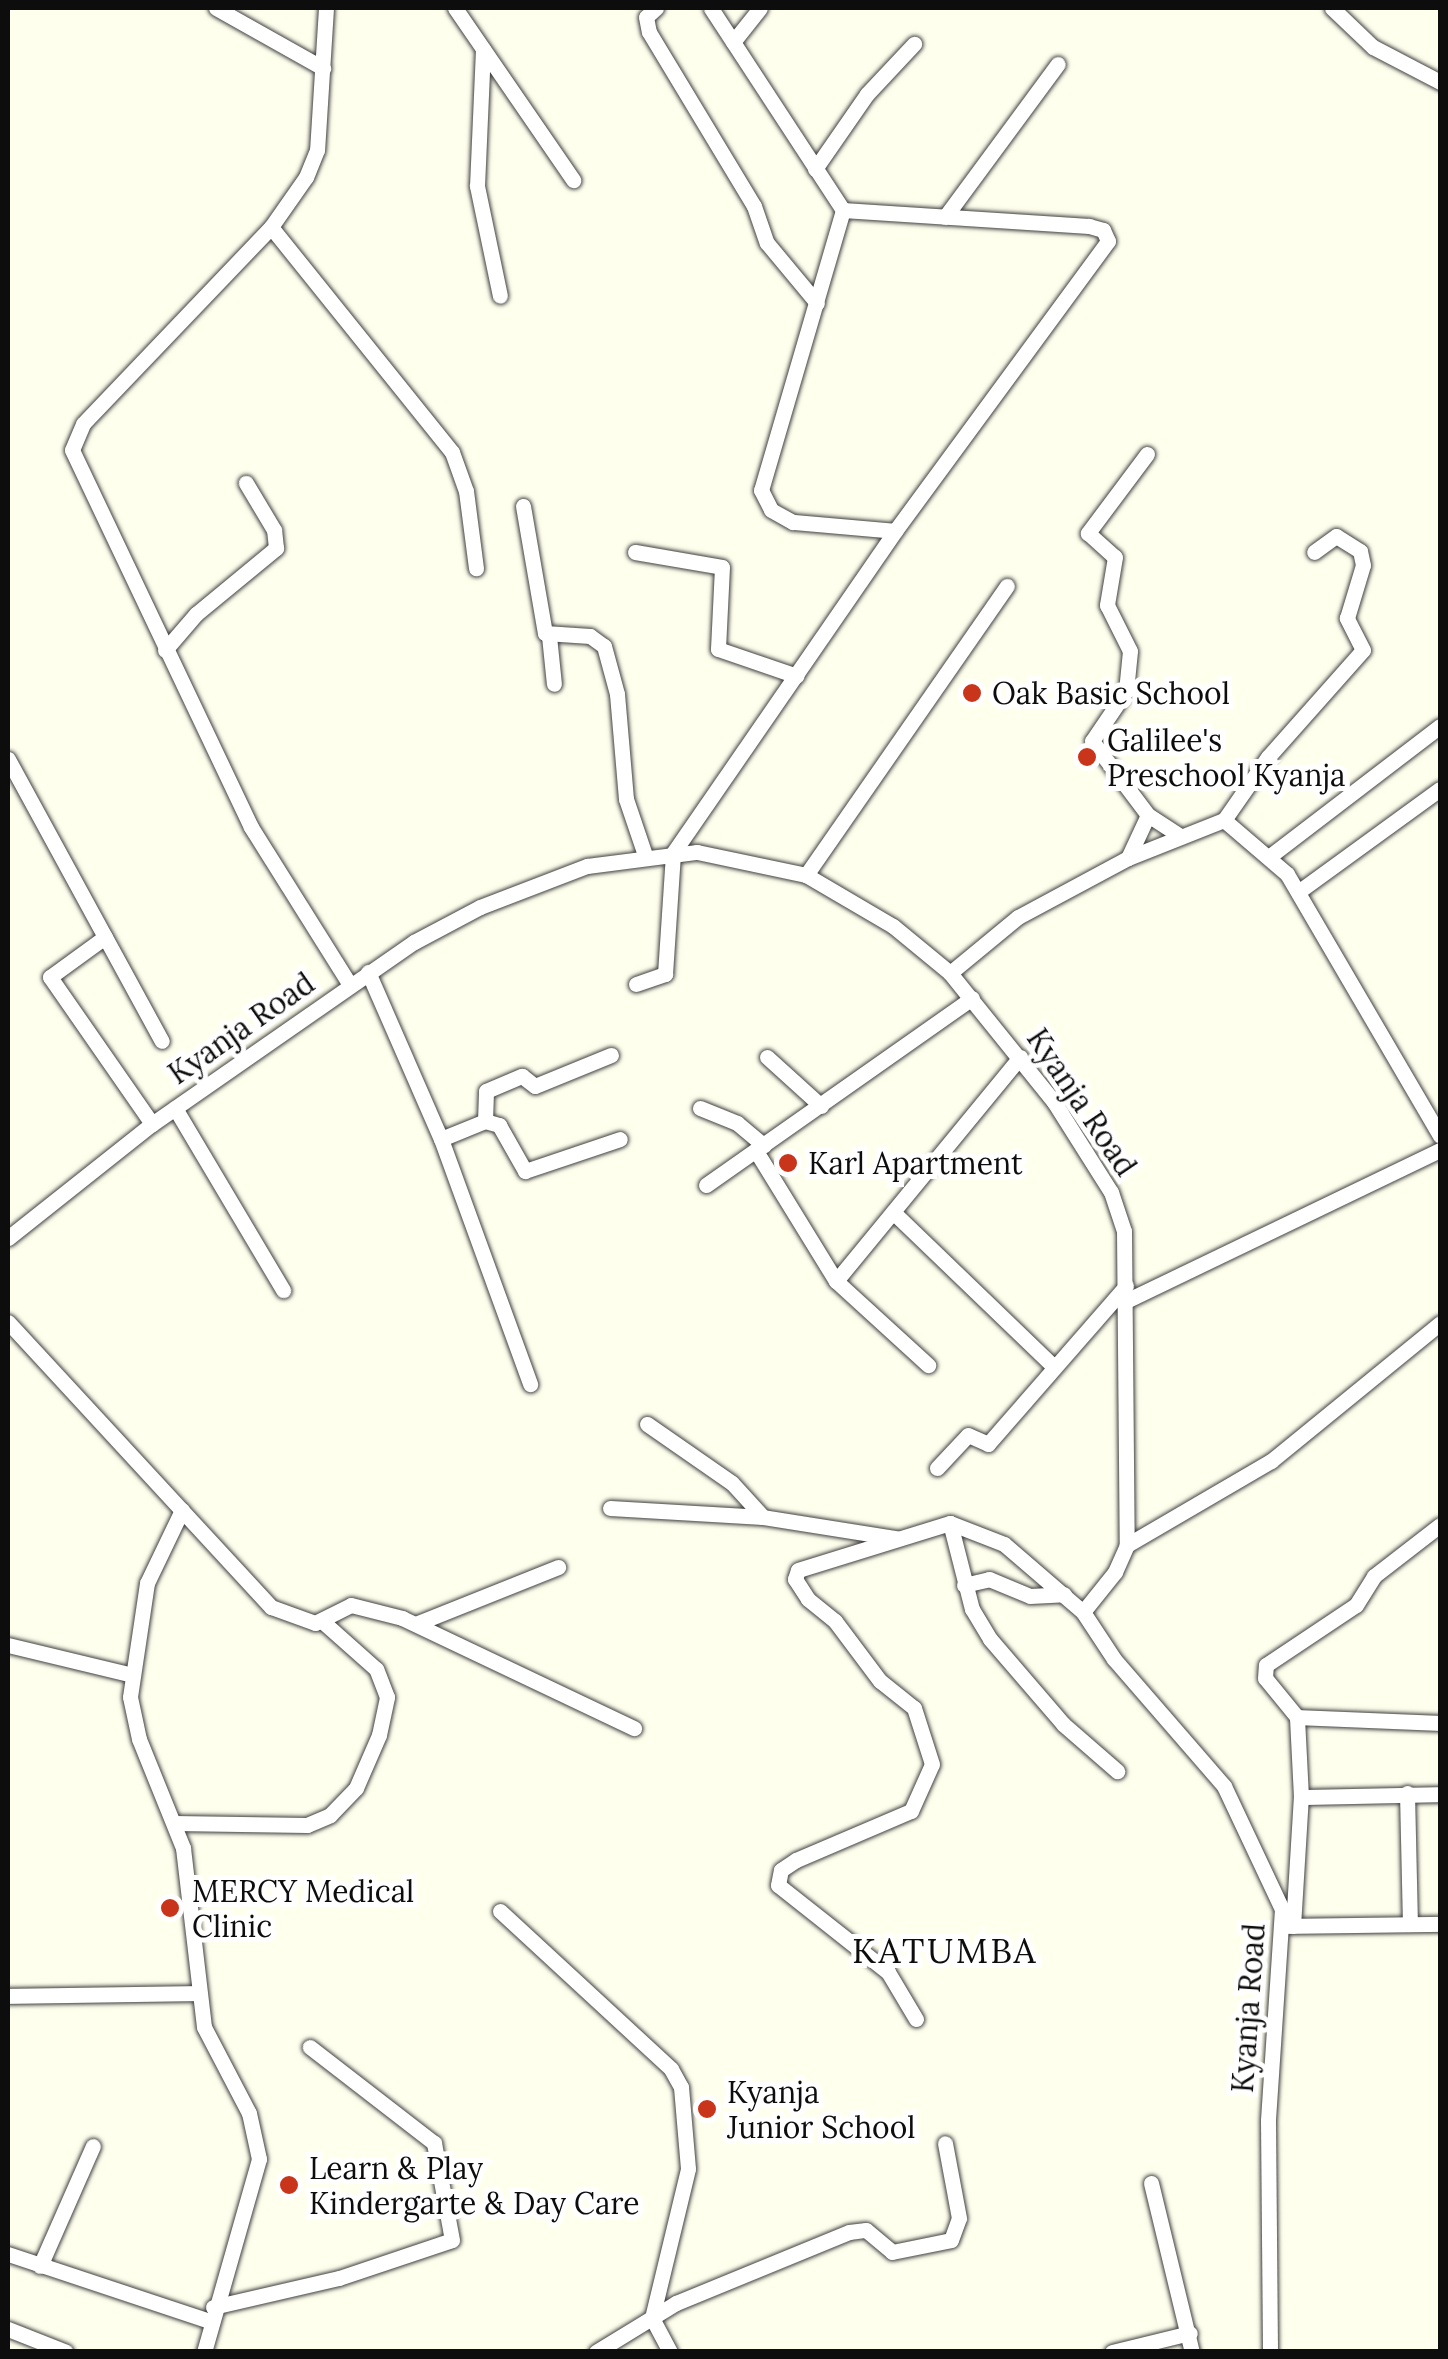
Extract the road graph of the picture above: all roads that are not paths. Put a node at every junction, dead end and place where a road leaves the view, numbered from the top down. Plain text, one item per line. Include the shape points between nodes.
1 (216, 8) edge
2 (326, 8) edge
3 (455, 8) edge
4 (656, 8) edge
5 (711, 8) edge
6 (760, 8) edge
7 (1332, 8) edge
8 (733, 42) junction
9 (914, 44) dead end
10 (483, 49) junction
11 (1058, 64) dead end
12 (323, 68) junction
13 (1440, 82) edge
14 (815, 168) junction
15 (573, 180) dead end
16 (843, 210) junction
17 (945, 217) junction
18 (271, 227) junction
19 (500, 296) dead end
20 (816, 303) junction
21 (1147, 454) dead end
22 (246, 483) dead end
23 (523, 506) dead end
24 (895, 532) junction
25 (635, 552) dead end
26 (1314, 552) dead end
27 (476, 568) dead end
28 (1006, 586) dead end
29 (549, 636) junction
30 (166, 650) junction
31 (796, 676) junction
32 (554, 684) dead end
33 (1440, 726) edge
34 (8, 759) edge
35 (1440, 789) edge
36 (1148, 815) junction
37 (1224, 820) junction
38 (1180, 836) junction
39 (673, 853) junction
40 (645, 855) junction
41 (1270, 856) junction
42 (1128, 858) junction
43 (806, 874) junction
44 (1298, 892) junction
45 (105, 937) junction
46 (368, 972) junction
47 (950, 973) junction
48 (350, 984) junction
49 (636, 984) dead end
50 (972, 998) junction
51 (162, 1041) dead end
52 (611, 1056) dead end
53 (767, 1056) dead end
54 (1020, 1057) junction
55 (821, 1106) junction
56 (175, 1108) junction
57 (700, 1108) dead end
58 (485, 1121) junction
59 (152, 1124) junction
60 (1440, 1136) edge
61 (441, 1138) junction
62 (620, 1139) dead end
63 (760, 1149) junction
64 (1440, 1150) edge
65 (706, 1185) dead end
66 (893, 1212) junction
67 (9, 1232) edge
68 (836, 1280) junction
69 (283, 1290) dead end
70 (1127, 1293) junction
71 (8, 1322) edge
72 (1440, 1323) edge
73 (928, 1365) dead end
74 (1054, 1367) junction
75 (530, 1384) dead end
76 (647, 1424) dead end
77 (937, 1468) dead end
78 (610, 1508) dead end
79 (182, 1510) junction
80 (763, 1517) junction
81 (950, 1523) junction
82 (1440, 1526) edge
83 (896, 1538) junction
84 (1127, 1545) junction
85 (558, 1567) dead end
86 (964, 1585) junction
87 (1064, 1594) junction
88 (1083, 1612) junction
89 (322, 1621) junction
90 (418, 1624) junction
91 (8, 1644) edge
92 (129, 1674) junction
93 (1297, 1718) junction
94 (1440, 1723) edge
95 (634, 1728) dead end
96 (1118, 1771) dead end
97 (1407, 1793) junction
98 (1440, 1794) edge
99 (1301, 1797) junction
100 (174, 1822) junction
101 (500, 1911) dead end
102 (1410, 1924) junction
103 (1440, 1924) edge
104 (1288, 1926) junction
105 (195, 1992) junction
106 (8, 1996) edge
107 (916, 2019) dead end
108 (310, 2047) dead end
109 (945, 2142) dead end
110 (93, 2146) dead end
111 (1151, 2183) dead end
112 (8, 2254) edge
113 (40, 2266) junction
114 (211, 2314) junction
115 (652, 2318) junction
116 (8, 2329) edge
117 (1190, 2333) junction
118 (66, 2352) edge
119 (204, 2352) edge
120 (596, 2352) edge
121 (670, 2352) edge
122 (1112, 2352) edge
123 (1192, 2352) edge
124 (1270, 2352) edge

1 - 12 street
2 - 12 street
3 - 10 street
4 - 20 street via 646,17 648,32 754,206 767,243
5 - 8 street
6 - 8 street
7 - 13 street via 1373,47
8 - 14 street
9 - 14 street via 867,94
10 - 15 street
10 - 19 street via 477,186
11 - 17 street
12 - 18 street via 317,150
14 - 16 street
16 - 17 street
16 - 20 street
17 - 24 street via 1089,226 1103,230 1108,241
18 - 27 street via 452,452 466,491
18 - 30 street via 73,440 75,467
20 - 24 street via 762,478 764,500 793,522
21 - 36 street via 1088,533 1115,557 1108,605 1130,651 1126,692 1092,741
22 - 30 street via 274,530 276,548 196,614
23 - 29 street
24 - 31 street
25 - 31 street via 722,568 718,648
26 - 37 street via 1336,536 1360,551 1347,618 1363,650 1268,757
28 - 43 street
29 - 32 street
29 - 40 street via 590,636 604,646 617,694 626,799
30 - 48 street via 252,827
31 - 39 street
33 - 41 street
34 - 45 street
35 - 44 street
36 - 38 street
36 - 42 street
37 - 38 street
37 - 41 street
38 - 42 street
39 - 40 street, Kyanja Road
39 - 43 street, Kyanja Road via 726,855
39 - 49 street via 665,974
40 - 46 street, Kyanja Road via 587,866 480,907
41 - 44 street
42 - 47 street via 996,931
43 - 47 street, Kyanja Road via 893,926
44 - 60 street
45 - 51 street
45 - 59 street via 50,976
46 - 48 street, Kyanja Road
46 - 61 street
47 - 50 street, Kyanja Road
48 - 56 street, Kyanja Road
50 - 54 street, Kyanja Road
50 - 55 street
52 - 58 street via 535,1086 522,1076 486,1091
53 - 55 street
54 - 66 street
54 - 70 street, Kyanja Road via 1111,1192 1124,1230
55 - 63 street
56 - 59 street, Kyanja Road
56 - 69 street
57 - 63 street via 737,1123
58 - 61 street
58 - 62 street via 498,1125 525,1171
59 - 67 street, Kyanja Road
61 - 75 street
63 - 65 street
63 - 68 street
64 - 70 street
66 - 68 street
66 - 74 street
68 - 73 street
70 - 74 street
70 - 84 street, Kyanja Road
71 - 79 street
72 - 84 street via 1270,1461
74 - 77 street via 988,1444 968,1435
76 - 80 street via 732,1483
78 - 80 street
79 - 89 street via 270,1606
79 - 92 street via 154,1561
80 - 83 street
81 - 83 street
81 - 86 street
81 - 87 street via 1004,1544
82 - 93 street via 1374,1576 1363,1599 1336,1621 1270,1659 1265,1678
83 - 107 street via 806,1565 795,1579 922,1720 932,1764 924,1793 894,1822 796,1860 777,1876 784,1891 888,1972
84 - 88 street, Kyanja Road via 1116,1572
85 - 90 street
86 - 87 street via 988,1579 1030,1596
86 - 96 street via 990,1639 1028,1686
87 - 88 street
88 - 104 street, Kyanja Road via 1114,1659 1224,1786
89 - 90 street via 351,1605
89 - 100 street via 376,1669 387,1698 356,1788 330,1815 307,1825
90 - 95 street
91 - 92 street
92 - 100 street via 139,1739
93 - 94 street
93 - 99 street
97 - 98 street
97 - 99 street
97 - 102 street
99 - 104 street
100 - 105 street via 187,1870
101 - 115 street via 670,2069 681,2087 688,2170
102 - 103 street
102 - 104 street
104 - 124 street, Kyanja Road via 1268,2121
105 - 106 street
105 - 114 street via 258,2145 258,2177
108 - 114 street via 434,2144 452,2240
109 - 115 street via 958,2218 950,2240 892,2252 860,2229 746,2271
110 - 113 street
111 - 117 street
112 - 113 street
113 - 114 street
114 - 119 street
115 - 120 street
115 - 121 street
116 - 118 street
117 - 122 street
117 - 123 street

